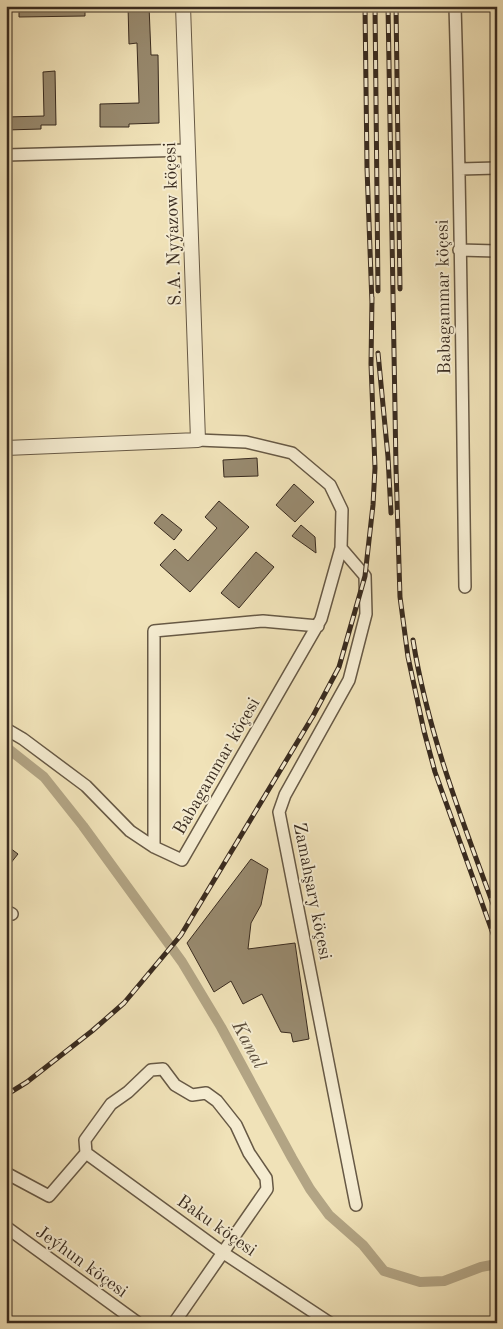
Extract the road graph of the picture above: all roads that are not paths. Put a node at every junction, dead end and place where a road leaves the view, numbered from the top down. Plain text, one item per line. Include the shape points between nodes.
1 (184, 6) edge
2 (455, 6) edge
3 (188, 150) junction
4 (6, 155) edge
5 (497, 168) edge
6 (460, 169) junction
7 (459, 250) junction
8 (497, 251) edge
9 (198, 440) junction
10 (6, 448) edge
11 (341, 548) junction
12 (465, 587) dead end
13 (318, 626) junction
14 (6, 729) edge
15 (154, 847) junction
16 (86, 1153) junction
17 (6, 1173) edge
18 (356, 1205) dead end
19 (6, 1228) edge
20 (222, 1252) junction
21 (138, 1323) edge
22 (174, 1323) edge
23 (330, 1323) edge

1 - 3 street, S.A. Nyýazow köçesi
2 - 6 street, Babagammar köçesi
3 - 4 street
3 - 9 street, S.A. Nyýazow köçesi
5 - 6 street
6 - 7 street, Babagammar köçesi
7 - 8 street
7 - 12 street, Babagammar köçesi
9 - 10 street
9 - 11 street, Babagammar köçesi via 246,442 292,453 330,485 342,510
11 - 13 street, Babagammar köçesi
11 - 18 street, Zamahşary köçesi via 365,576 366,614 349,680 279,812
13 - 15 street, Babagammar köçesi via 182,860
13 - 15 street via 263,622 154,630
14 - 15 street, Babagammar köçesi via 86,786 130,830
16 - 17 street via 49,1196
16 - 20 street, Baku köçesi
16 - 20 street via 85,1140 111,1104 151,1070 163,1069 175,1085 192,1095 206,1093 217,1101 236,1125 266,1178 267,1188
19 - 21 street, Jeýhun köçesi
20 - 22 street
20 - 23 street, Baku köçesi

